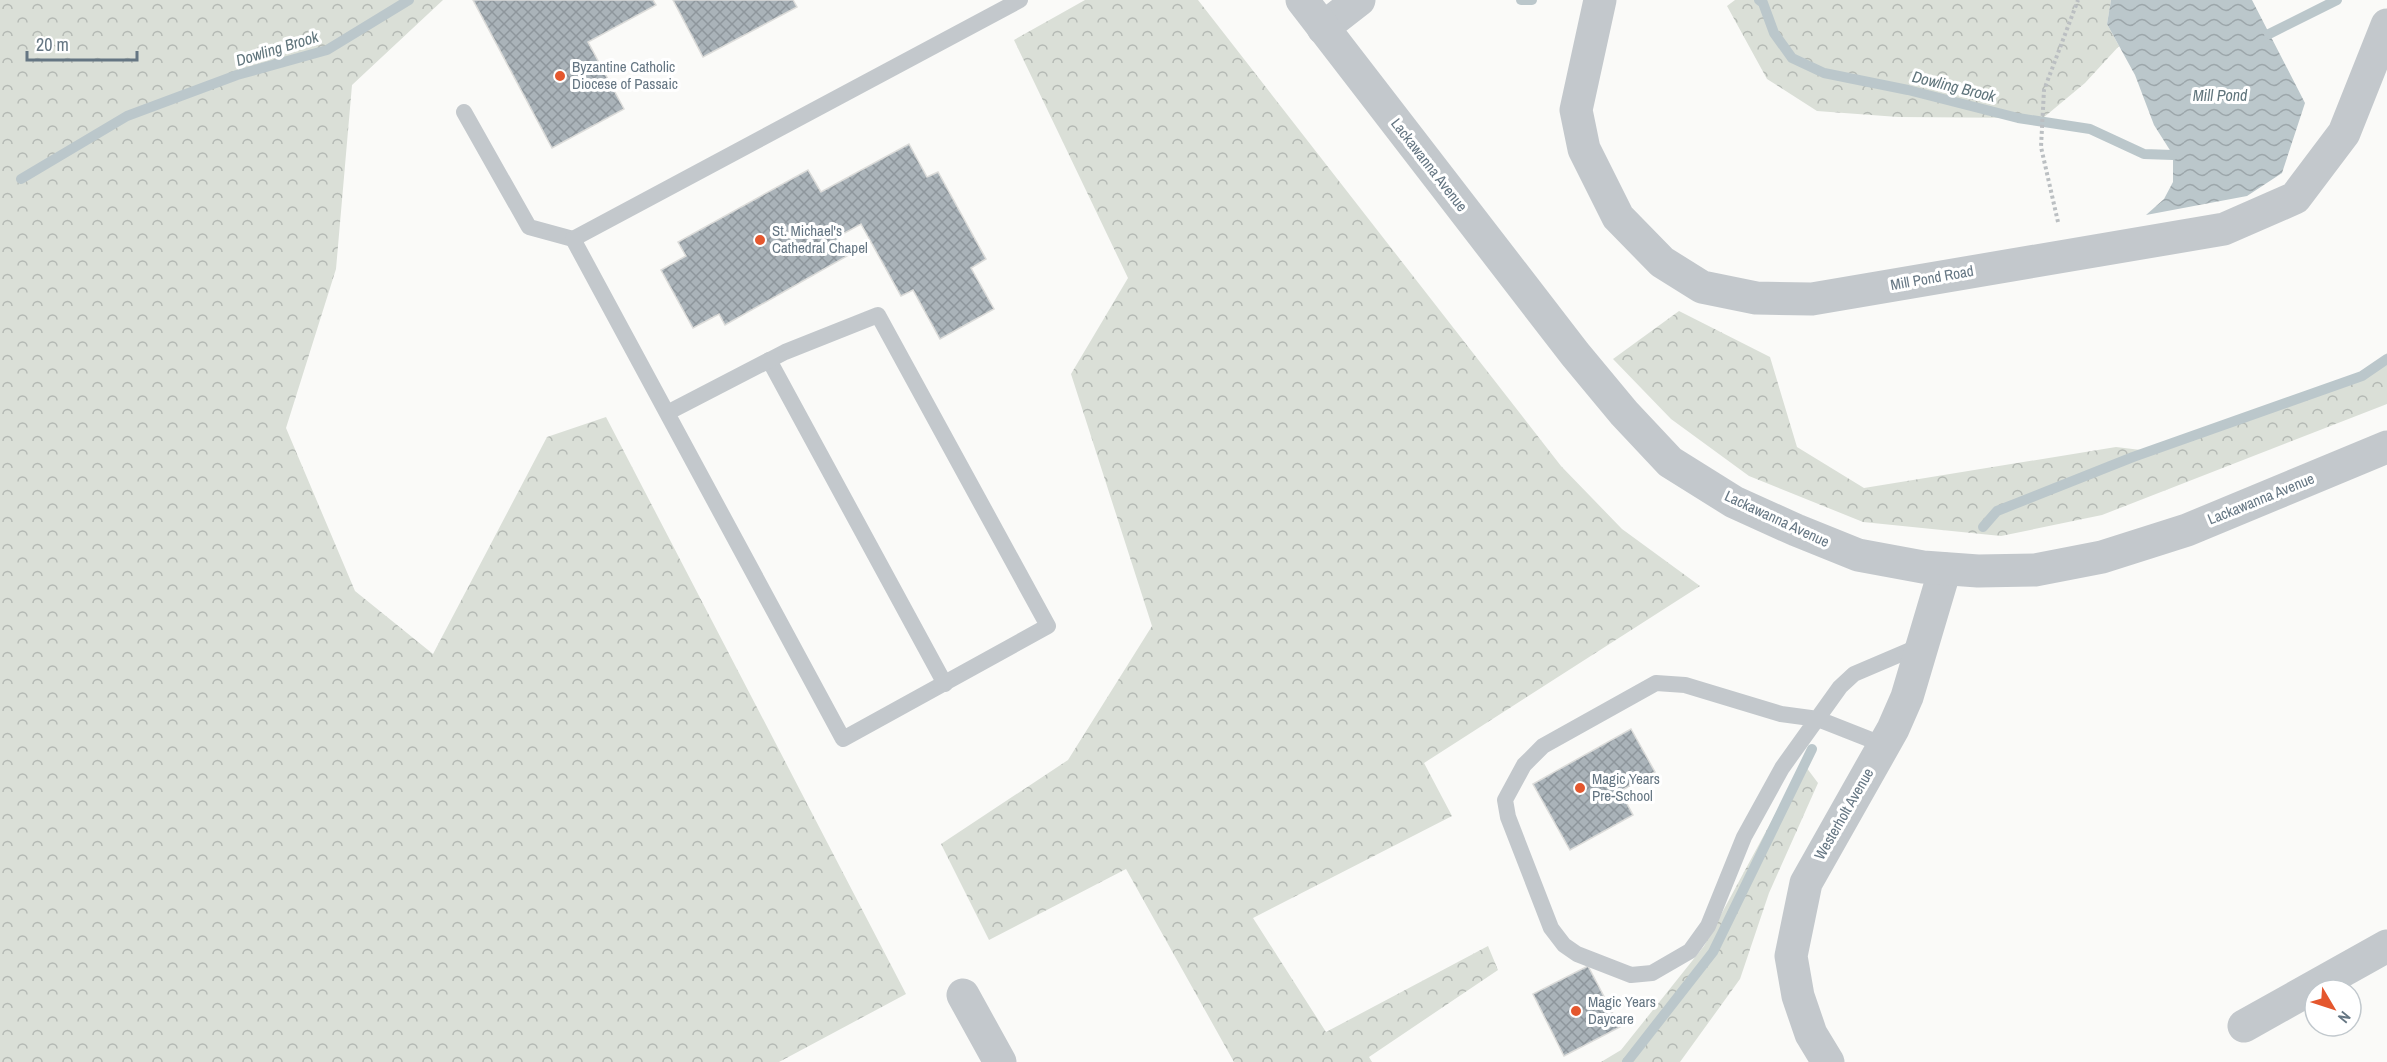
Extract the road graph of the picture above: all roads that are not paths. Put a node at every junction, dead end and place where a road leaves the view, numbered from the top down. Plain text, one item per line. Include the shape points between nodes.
1 (1020, 0) edge
2 (1302, 0) edge
3 (1359, 0) edge
4 (1600, 0) edge
5 (2387, 25) edge
6 (1323, 28) junction
7 (464, 112) dead end
8 (573, 239) junction
9 (769, 360) junction
10 (667, 413) junction
11 (2387, 447) edge
12 (1945, 568) junction
13 (1923, 644) junction
14 (945, 684) junction
15 (1818, 719) junction
16 (1884, 745) junction
17 (2387, 946) edge
18 (963, 994) dead end
19 (2244, 1026) dead end
20 (1000, 1062) edge
21 (1828, 1062) edge

1 - 8 lane
2 - 6 street, Lackawanna Avenue
3 - 6 street
4 - 5 street, Mill Pond Road via 1576,110 1584,150 1618,217 1662,262 1702,287 1756,298 1812,298 2224,228 2295,198 2344,133
6 - 12 street, Lackawanna Avenue via 1575,354 1670,462 1734,502 1858,555
7 - 8 lane via 529,227
8 - 10 lane
9 - 10 lane
9 - 14 lane
9 - 14 lane via 878,315 1048,626
10 - 14 lane via 843,739
11 - 12 street, Lackawanna Avenue via 2187,530 2102,557 2036,570
12 - 13 street, Westerholt Avenue
13 - 15 lane via 1854,674
13 - 16 street, Westerholt Avenue via 1907,698
15 - 15 lane via 1782,768 1744,837 1708,926 1690,951 1652,973 1631,975 1564,945 1551,928 1505,800 1524,765 1543,746 1656,683 1685,685 1781,714
15 - 16 lane
16 - 21 street, Westerholt Avenue via 1806,883 1791,956 1798,996 1811,1034
17 - 19 street
18 - 20 street

